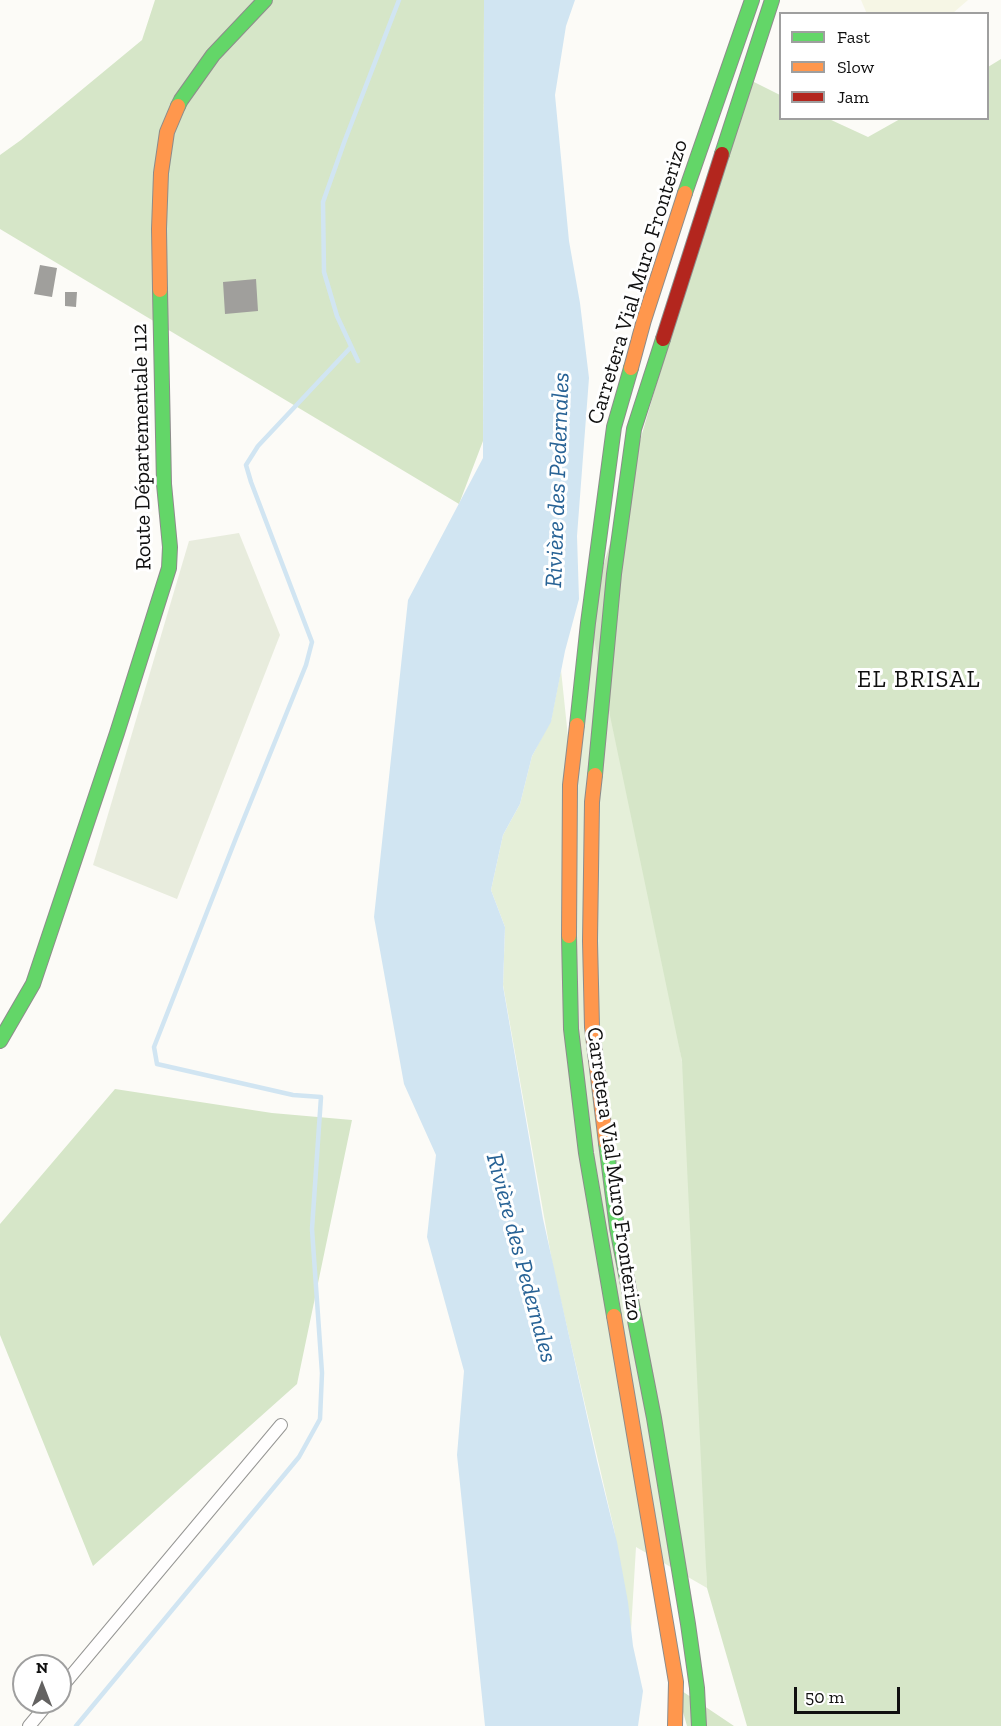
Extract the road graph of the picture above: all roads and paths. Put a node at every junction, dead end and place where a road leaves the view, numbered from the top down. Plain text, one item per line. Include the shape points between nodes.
1 (265, 0) edge
2 (752, 0) edge
3 (772, 0) edge
4 (0, 1041) edge
5 (281, 1425) dead end
6 (72, 1675) edge
7 (39, 1714) edge
8 (29, 1726) edge
9 (675, 1726) edge
10 (699, 1726) edge

1 - 4 street, Route Départementale 112 via 213,55 181,100 167,132 159,229 169,568 33,984
2 - 9 street, Carretera Vial Muro Fronterizo via 654,288 614,427 570,785 571,1029 585,1153 676,1682
3 - 10 street, Carretera Vial Muro Fronterizo via 634,429 614,574 592,802 592,1027 617,1228 688,1624
5 - 6 street
7 - 8 street

